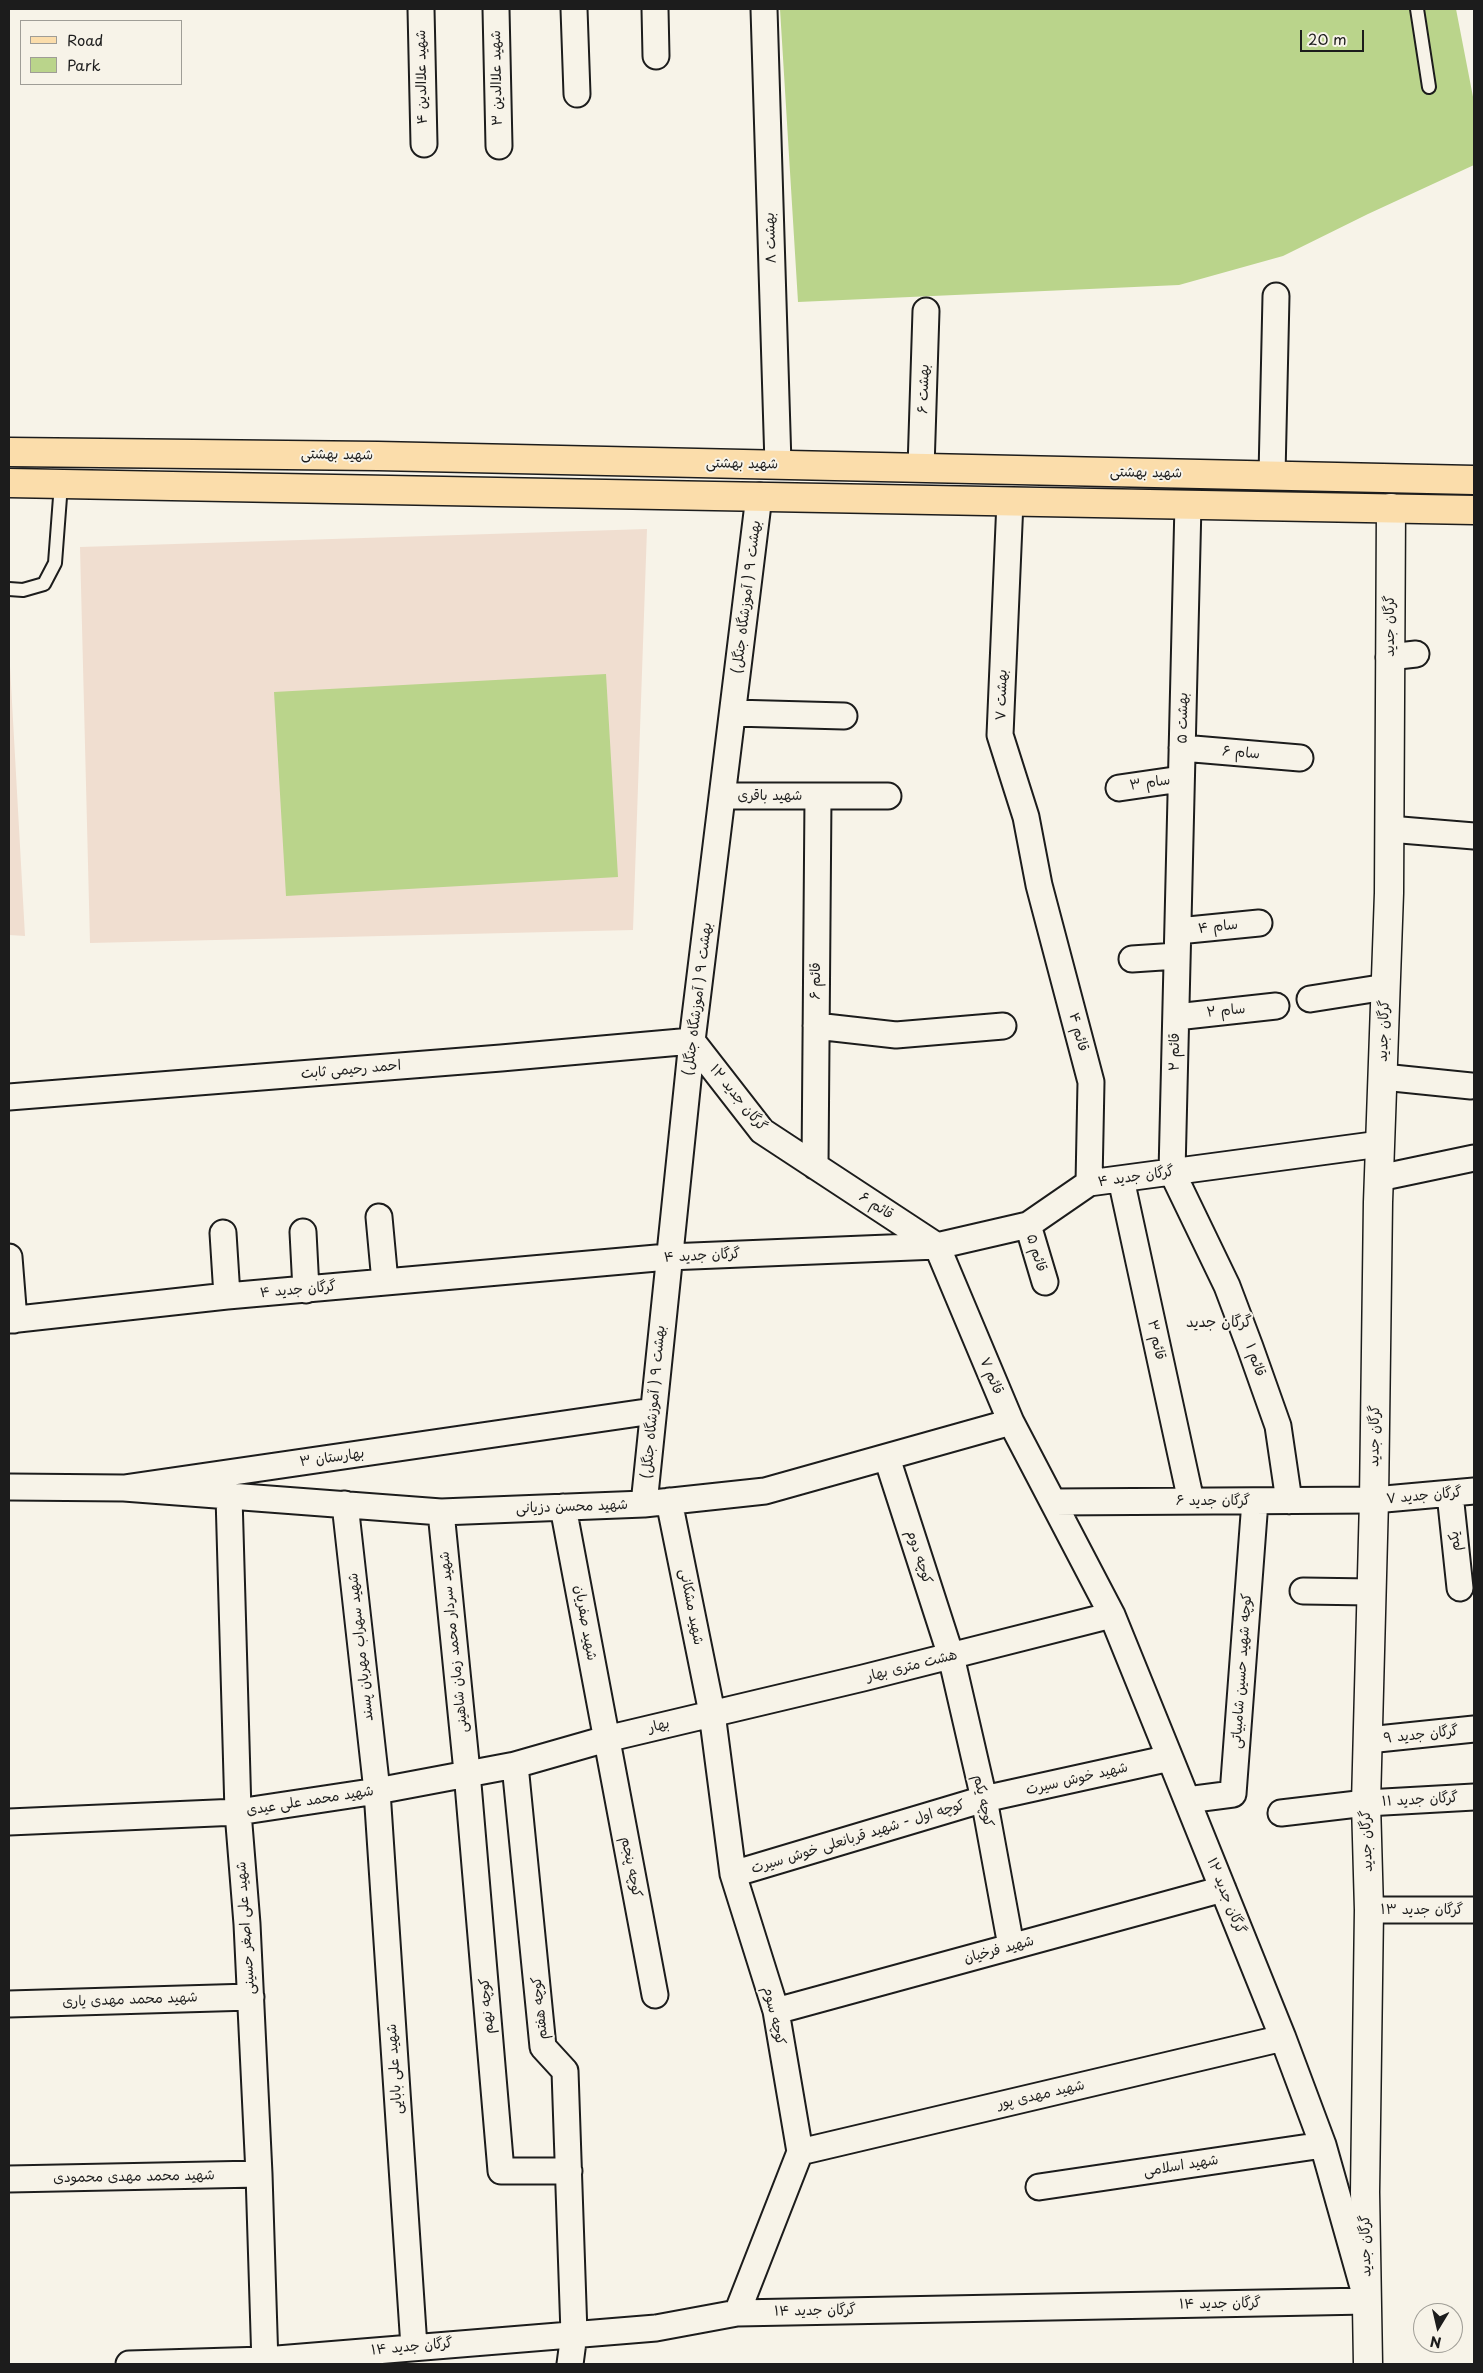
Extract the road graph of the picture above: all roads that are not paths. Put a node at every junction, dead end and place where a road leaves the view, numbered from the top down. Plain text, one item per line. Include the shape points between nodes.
1 (421, 9) edge
2 (496, 9) edge
3 (574, 9) edge
4 (655, 9) edge
5 (1417, 9) edge
6 (764, 10) edge
7 (656, 56) dead end
8 (1429, 87) dead end
9 (577, 94) dead end
10 (424, 144) dead end
11 (499, 146) dead end
12 (1276, 296) dead end
13 (926, 311) dead end
14 (9, 452) edge
15 (280, 455) junction
16 (778, 464) junction
17 (921, 468) junction
18 (1272, 475) junction
19 (1474, 480) edge
20 (9, 482) edge
21 (61, 484) junction
22 (282, 488) junction
23 (759, 496) junction
24 (1010, 501) junction
25 (1188, 504) junction
26 (1391, 508) junction
27 (1474, 510) edge
28 (9, 589) edge
29 (1416, 654) dead end
30 (1389, 657) junction
31 (733, 713) junction
32 (844, 716) dead end
33 (1182, 748) junction
34 (1300, 758) dead end
35 (1181, 779) junction
36 (1119, 788) dead end
37 (723, 796) junction
38 (888, 796) dead end
39 (818, 797) junction
40 (1389, 829) junction
41 (1474, 836) edge
42 (1039, 885) joint
43 (1259, 923) dead end
44 (1178, 931) junction
45 (1177, 956) junction
46 (1132, 959) dead end
47 (1386, 987) junction
48 (1310, 999) dead end
49 (1276, 1006) dead end
50 (1176, 1017) junction
51 (816, 1026) junction
52 (1003, 1026) dead end
53 (692, 1041) junction
54 (1383, 1077) junction
55 (1472, 1086) dead end
56 (9, 1096) edge
57 (1380, 1144) junction
58 (1474, 1158) edge
59 (815, 1166) junction
60 (1172, 1172) junction
61 (1379, 1178) junction
62 (1122, 1179) junction
63 (1089, 1183) junction
64 (379, 1217) dead end
65 (1028, 1225) junction
66 (303, 1232) dead end
67 (223, 1233) dead end
68 (937, 1246) junction
69 (9, 1257) edge
70 (668, 1257) junction
71 (385, 1282) junction
72 (1045, 1282) dead end
73 (306, 1290) junction
74 (227, 1296) junction
75 (12, 1320) edge
76 (653, 1411) junction
77 (1011, 1422) junction
78 (887, 1458) junction
79 (9, 1488) edge
80 (124, 1488) junction
81 (1474, 1491) edge
82 (1450, 1494) junction
83 (229, 1496) junction
84 (1374, 1500) junction
85 (669, 1501) junction
86 (1191, 1501) junction
87 (1256, 1501) junction
88 (1289, 1501) junction
89 (1053, 1502) junction
90 (345, 1504) junction
91 (644, 1504) junction
92 (563, 1507) junction
93 (441, 1512) junction
94 (1460, 1588) dead end
95 (1303, 1591) dead end
96 (1372, 1592) junction
97 (1112, 1615) junction
98 (951, 1656) junction
99 (712, 1714) junction
100 (1474, 1729) edge
101 (606, 1739) junction
102 (1368, 1740) junction
103 (1170, 1758) junction
104 (515, 1765) junction
105 (467, 1772) junction
106 (377, 1791) junction
107 (1474, 1797) edge
108 (984, 1799) junction
109 (1187, 1800) junction
110 (1366, 1803) junction
111 (238, 1812) junction
112 (1281, 1813) dead end
113 (9, 1822) edge
114 (733, 1874) junction
115 (1223, 1890) junction
116 (1369, 1910) junction
117 (1474, 1910) edge
118 (1011, 1946) junction
119 (655, 1995) dead end
120 (251, 1996) junction
121 (9, 2004) edge
122 (776, 2011) junction
123 (1283, 2038) junction
124 (1323, 2145) junction
125 (800, 2152) junction
126 (569, 2171) junction
127 (259, 2174) junction
128 (9, 2179) edge
129 (1039, 2187) dead end
130 (1367, 2301) junction
131 (737, 2313) junction
132 (574, 2334) junction
133 (414, 2347) junction
134 (265, 2362) edge
135 (129, 2364) edge
136 (570, 2364) edge
137 (1368, 2364) edge

1 - 10 street, ۴ شهید علاالدین
2 - 11 street, ۳ شهید علاالدین
3 - 9 street
4 - 7 street
5 - 8 lane
6 - 16 street, ۸ بهشت
12 - 18 street
13 - 17 street, ۶ بهشت
14 - 15 main road, شهید بهشتی
15 - 16 main road, شهید بهشتی
15 - 22 main road
16 - 17 main road, شهید بهشتی
17 - 18 main road, شهید بهشتی
18 - 19 main road, شهید بهشتی
20 - 21 main road
21 - 22 main road
21 - 28 lane via 55,563 44,584 23,590
22 - 23 main road
23 - 24 main road
23 - 31 street, بهشت ۹ ( آموزشگاه جنگل)
24 - 25 main road
24 - 42 street, بهشت ۷ via 1000,736 1026,818
25 - 26 main road
25 - 33 street, بهشت ۵
26 - 27 main road
26 - 30 main road, گرگان جدید
29 - 30 street
30 - 40 main road, گرگان جدید
31 - 32 street
31 - 37 street, بهشت ۹ ( آموزشگاه جنگل)
33 - 34 street, ۶ سام
33 - 35 street, بهشت ۵
35 - 36 street, ۳ سام
35 - 44 street, بهشت ۵
37 - 39 street, شهید باقری
37 - 53 street, بهشت ۹ ( آموزشگاه جنگل)
38 - 39 street, شهید باقری
39 - 51 street, قائم ۶
40 - 41 street
40 - 47 main road, گرگان جدید
42 - 63 street, قائم ۴ via 1091,1082
43 - 44 street, ۴ سام
44 - 45 street, ۲ قائم
45 - 46 street
45 - 50 street, ۲ قائم
47 - 48 street
47 - 54 main road, گرگان جدید
49 - 50 street, ۲ سام
50 - 60 street, ۲ قائم
51 - 52 street via 896,1035
51 - 59 street, قائم ۶
53 - 56 street, احمد رحیمی ثابت
53 - 59 street, گرگان جدید ۱۲ via 762,1131
53 - 70 street, بهشت ۹ ( آموزشگاه جنگل)
54 - 55 street
54 - 57 main road, گرگان جدید
57 - 60 street, گرگان جدید ۴
57 - 61 main road, گرگان جدید
58 - 61 street
59 - 68 street, ۶ قائم
60 - 62 street, گرگان جدید ۴
60 - 88 street, ۱ قائم via 1227,1286 1250,1347 1278,1426
61 - 84 main road, گرگان جدید
62 - 63 street, گرگان جدید ۴
62 - 86 street, ۳ قائم
63 - 65 street, گرگان جدید ۴
64 - 71 street
65 - 68 street, گرگان جدید ۴
65 - 72 street, ۵ قائم
66 - 73 street
67 - 74 street
68 - 70 street, گرگان جدید ۴
68 - 77 street, ۷ قائم
69 - 75 street
70 - 71 street, گرگان جدید ۴
70 - 76 street, بهشت ۹ ( آموزشگاه جنگل)
71 - 73 street, گرگان جدید ۴
73 - 74 street, گرگان جدید ۴
74 - 75 street, گرگان جدید ۴
76 - 80 street, بهارستان ۳
76 - 91 street, بهشت ۹ ( آموزشگاه جنگل)
77 - 78 street, شهید محسن دزیانی
77 - 89 street, ۷ قائم
78 - 85 street, شهید محسن دزیانی via 765,1491
78 - 98 street, کوچه دوم
79 - 80 street, بهارستان ۳
80 - 83 street, شهید محسن دزیانی
81 - 82 street, گرگان جدید ۷
82 - 84 street, گرگان جدید ۷
82 - 94 street, یکم
83 - 90 street, شهید محسن دزیانی
83 - 111 street, شهید علی اصغر حسینی
84 - 88 street, گرگان جدید ۶
84 - 96 main road, گرگان جدید
85 - 91 street, شهید محسن دزیانی
85 - 99 street, شهید مشکانی
86 - 87 street, گرگان جدید ۶
86 - 89 street, گرگان جدید ۶
87 - 88 street, گرگان جدید ۶
87 - 109 street, کوچه شهید حسین شامبیاتی via 1233,1794
89 - 97 street, گرگان جدید ۱۲
90 - 93 street, شهید محسن دزیانی
90 - 106 street, شهید سهراب مهربان پسند
91 - 92 street, شهید محسن دزیانی
92 - 93 street, شهید محسن دزیانی
92 - 101 street, شهید صفریان
93 - 105 street, شهید سردار محمد زمان شاهینی
95 - 96 street
96 - 102 main road, گرگان جدید
97 - 98 street, هشت متری بهار
97 - 103 street, گرگان جدید ۱۲
98 - 99 street, هشت متری بهار
98 - 108 street, کوچه یکم
99 - 101 street, بهار
99 - 114 street, کوچه سوم
100 - 102 street, گرگان جدید ۹
101 - 104 street, شهید محمد علی عیدی
101 - 119 street, کوچه پنجم
102 - 110 main road, گرگان جدید
103 - 108 street, شهید خوش سیرت
103 - 109 street, گرگان جدید ۱۲
104 - 105 street, شهید محمد علی عیدی
104 - 126 street, کوچه هفتم via 543,2047 565,2071
105 - 106 street, شهید محمد علی عیدی
105 - 126 street, کوچه نهم via 500,2171
106 - 111 street, شهید محمد علی عیدی
106 - 133 street, شهید علی بابایی
107 - 110 street, گرگان جدید ۱۱
108 - 114 street, کوچه اول - شهید قربانعلی خوش سیرت
108 - 118 street, کوچه یکم
109 - 115 street, گرگان جدید ۱۲
110 - 112 street, گرگان جدید ۱۱
110 - 116 main road, گرگان جدید
111 - 113 street, شهید محمد علی عیدی
111 - 120 street, شهید علی اصغر حسینی
114 - 122 street, کوچه سوم
115 - 118 street, شهید فرخیان
115 - 123 street, گرگان جدید ۱۲
116 - 117 street, گرگان جدید ۱۳
116 - 130 main road, گرگان جدید via 1365,2192
118 - 122 street, شهید فرخیان
120 - 121 street, شهید محمد مهدی یاری
120 - 127 street, شهید علی اصغر حسینی
122 - 125 street, کوچه سوم
123 - 124 street, گرگان جدید ۱۲
123 - 125 street, شهید مهدی پور
124 - 129 street, شهید اسلامی
124 - 130 street, گرگان جدید ۱۲
125 - 131 street
126 - 132 street, کوچه هفتم
127 - 128 street, شهید محمد مهدی محمودی
127 - 134 street, شهید علی اصغر حسینی
130 - 131 street, گرگان جدید ۱۴
130 - 137 main road, گرگان جدید
131 - 132 street, گرگان جدید ۱۴ via 656,2328
132 - 133 street, گرگان جدید ۱۴
132 - 136 street, کوچه هفتم
133 - 134 street, گرگان جدید ۱۴
134 - 135 street, گرگان جدید ۱۴

